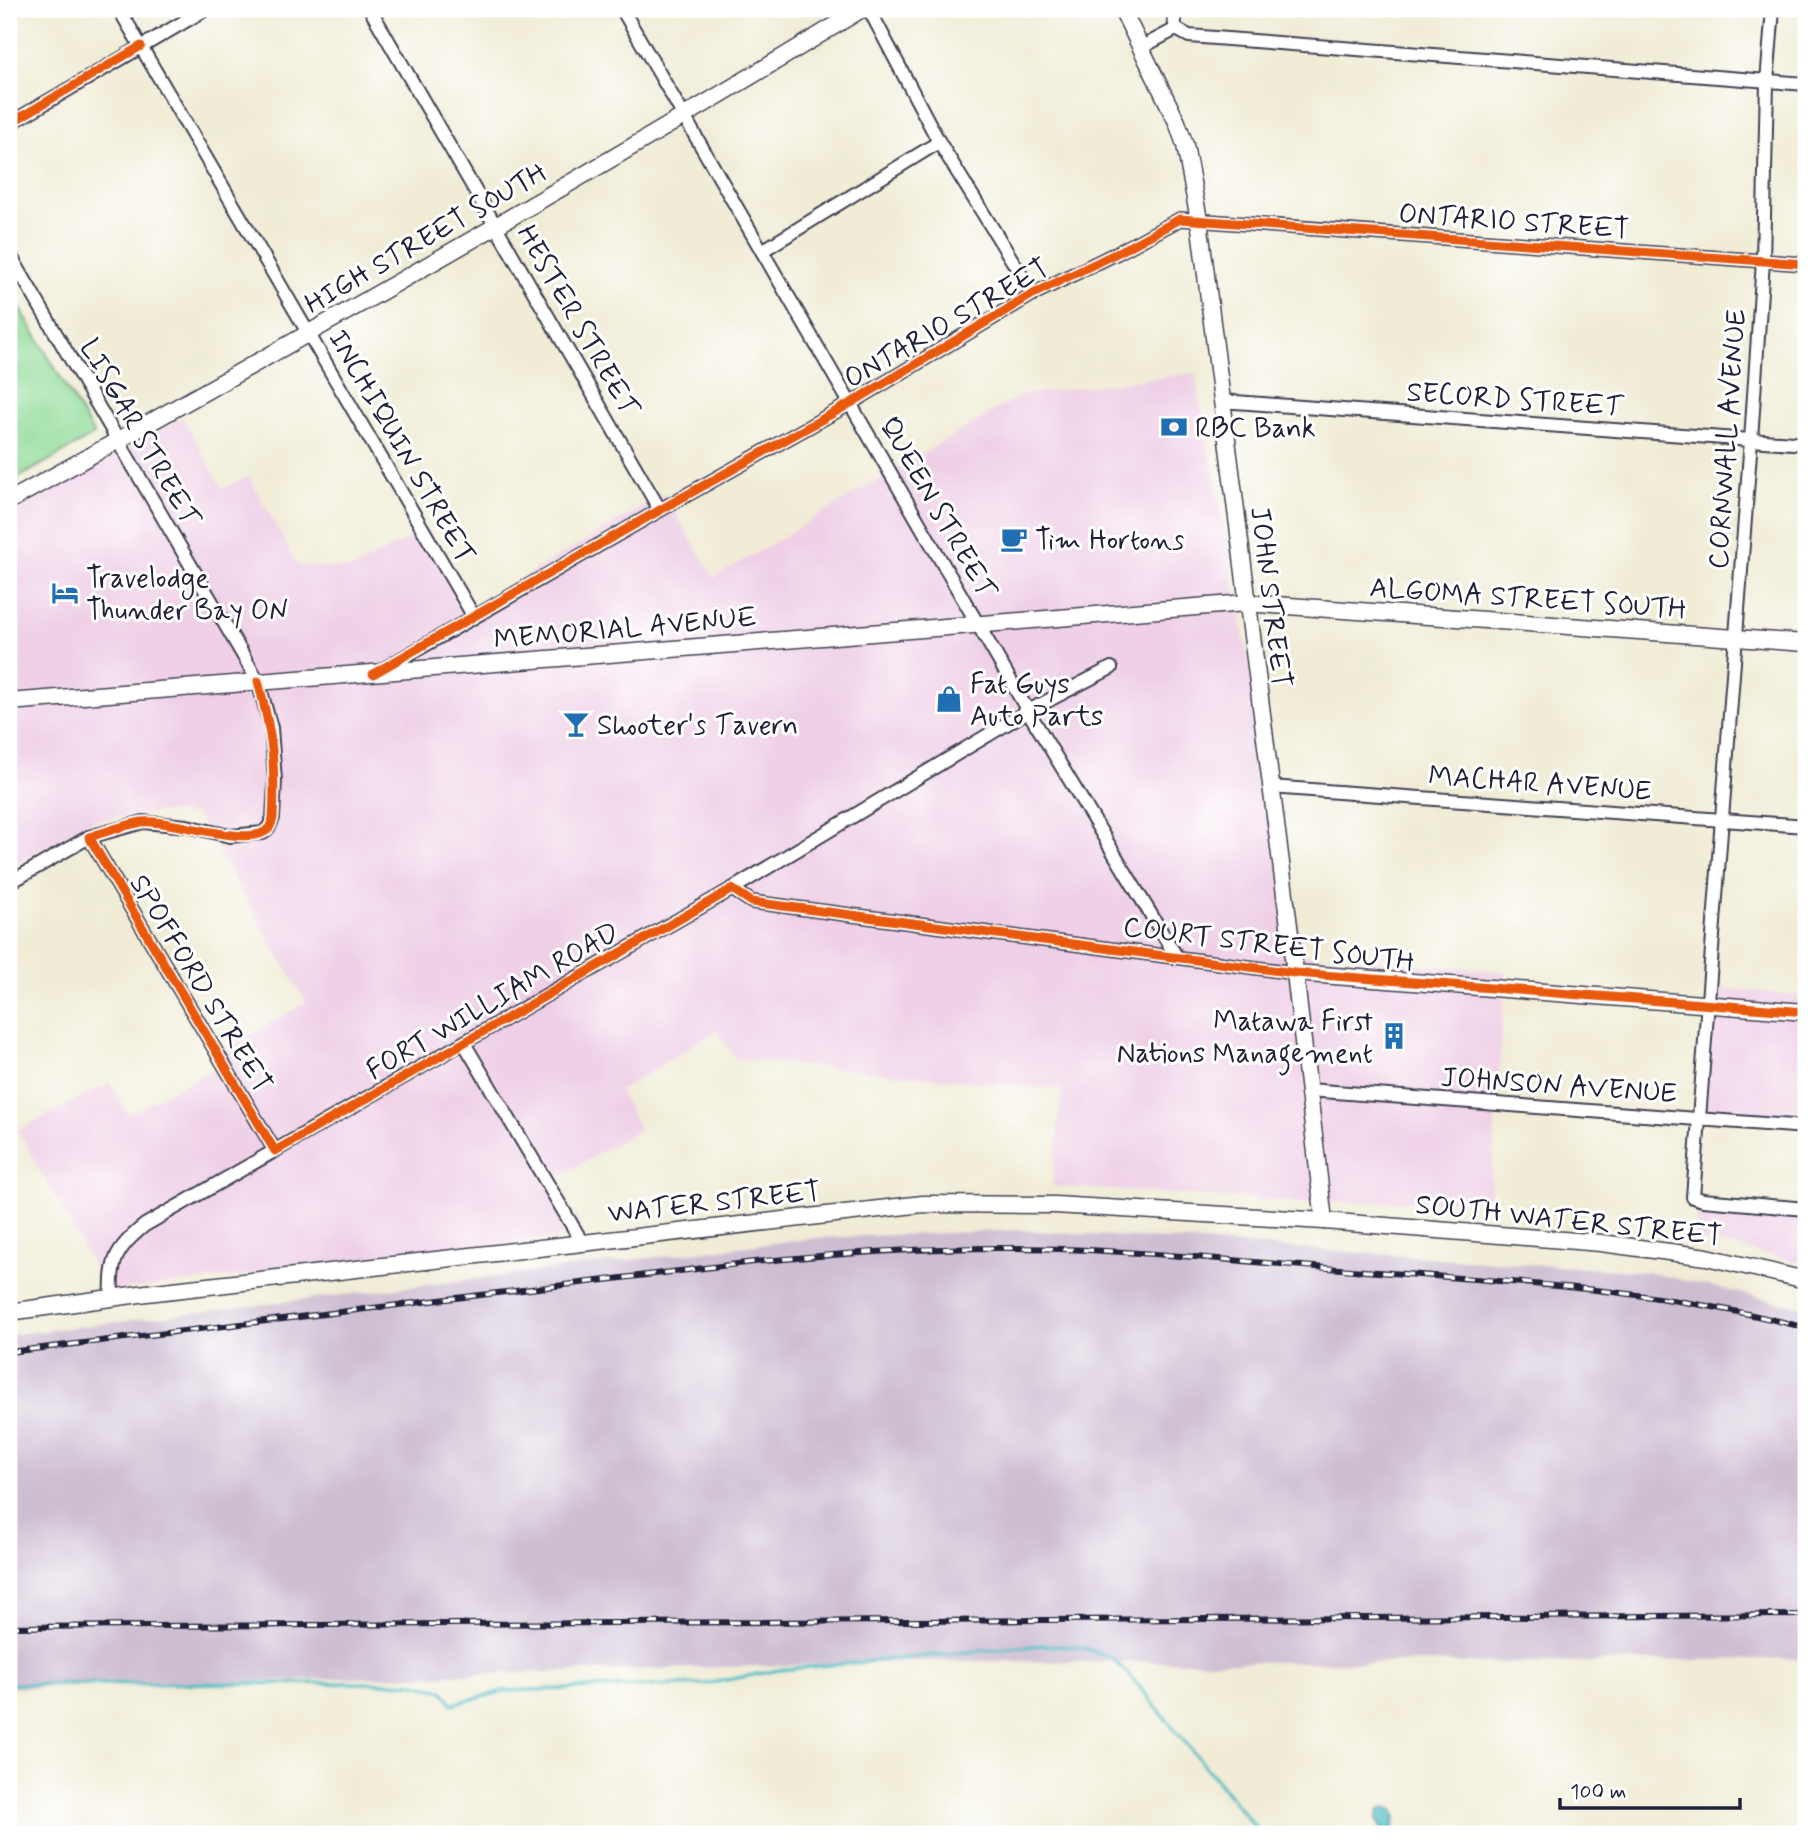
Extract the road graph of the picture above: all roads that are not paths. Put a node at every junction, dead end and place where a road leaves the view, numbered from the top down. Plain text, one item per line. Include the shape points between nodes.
1 (119, 9) edge
2 (206, 9) edge
3 (370, 9) edge
4 (622, 9) edge
5 (862, 9) edge
6 (869, 9) edge
7 (1122, 9) edge
8 (1172, 9) edge
9 (1773, 9) edge
10 (1175, 29) junction
11 (141, 46) junction
12 (1142, 47) junction
13 (1767, 82) junction
14 (1806, 84) edge
15 (686, 116) junction
16 (9, 124) edge
17 (939, 142) junction
18 (1199, 220) junction
19 (496, 226) junction
20 (762, 251) junction
21 (9, 253) edge
22 (1763, 261) junction
23 (1806, 264) edge
24 (1033, 294) junction
25 (309, 333) junction
26 (1221, 401) junction
27 (851, 403) junction
28 (1751, 440) junction
29 (117, 441) junction
30 (1806, 444) edge
31 (9, 501) edge
32 (660, 510) junction
33 (1246, 603) junction
34 (474, 617) junction
35 (978, 623) junction
36 (1737, 638) junction
37 (1806, 643) edge
38 (1111, 668) dead end
39 (373, 674) junction
40 (258, 681) junction
41 (9, 702) edge
42 (1028, 711) junction
43 (1270, 787) junction
44 (1724, 819) junction
45 (1806, 826) edge
46 (89, 837) junction
47 (9, 883) edge
48 (732, 888) junction
49 (1176, 956) junction
50 (1295, 974) junction
51 (1709, 1006) junction
52 (1806, 1012) edge
53 (464, 1043) junction
54 (1308, 1090) junction
55 (1698, 1119) junction
56 (1806, 1127) edge
57 (275, 1151) junction
58 (1806, 1209) edge
59 (1324, 1222) junction
60 (582, 1242) junction
61 (1806, 1280) edge
62 (112, 1297) junction
63 (9, 1312) edge

1 - 11 street, INCHIQUIN STREET
2 - 11 street
3 - 19 street, HESTER STREET
4 - 15 street, QUEEN STREET
5 - 15 main road, HIGH STREET SOUTH
6 - 17 street
7 - 12 main road, JOHN STREET
8 - 10 street
9 - 13 street, CORNWALL AVENUE
10 - 12 street
10 - 13 street via 1203,38
11 - 16 street
11 - 25 street, INCHIQUIN STREET
12 - 18 main road, JOHN STREET via 1185,145
13 - 14 street
13 - 22 street, CORNWALL AVENUE
15 - 19 main road, HIGH STREET SOUTH
15 - 20 street, QUEEN STREET
17 - 20 street
17 - 24 street
18 - 22 street, ONTARIO STREET
18 - 24 street, ONTARIO STREET via 1180,219
18 - 26 main road, JOHN STREET
19 - 25 main road, HIGH STREET SOUTH
19 - 32 street, HESTER STREET
20 - 27 street, QUEEN STREET
21 - 29 street, LISGAR STREET
22 - 23 street, ONTARIO STREET
22 - 28 street, CORNWALL AVENUE
24 - 27 street, ONTARIO STREET
25 - 29 main road, HIGH STREET SOUTH
25 - 34 street, INCHIQUIN STREET
26 - 28 street, SECORD STREET
26 - 33 main road, JOHN STREET
27 - 32 street, ONTARIO STREET
27 - 35 street, QUEEN STREET
28 - 30 street, SECORD STREET
28 - 36 street, CORNWALL AVENUE
29 - 31 main road, HIGH STREET SOUTH
29 - 40 street, LISGAR STREET
32 - 34 street, ONTARIO STREET
33 - 35 main road, MEMORIAL AVENUE
33 - 36 main road, ALGOMA STREET SOUTH
33 - 43 main road, JOHN STREET
34 - 39 street, ONTARIO STREET
35 - 39 main road, MEMORIAL AVENUE
35 - 42 street, QUEEN STREET
36 - 37 main road, ALGOMA STREET SOUTH
36 - 44 street, CORNWALL AVENUE
38 - 42 street, FORT WILLIAM ROAD
39 - 40 main road, MEMORIAL AVENUE
40 - 41 main road, MEMORIAL AVENUE
40 - 46 street, LISGAR STREET via 271,728 275,780 269,827 263,832 230,836 143,822
42 - 48 street, FORT WILLIAM ROAD
42 - 49 street, QUEEN STREET
43 - 44 street, MACHAR AVENUE
43 - 50 main road, JOHN STREET
44 - 45 street, MACHAR AVENUE
44 - 51 street, CORNWALL AVENUE
46 - 47 street
46 - 57 street, SPOFFORD STREET
48 - 49 street, COURT STREET SOUTH via 752,902
48 - 53 street, FORT WILLIAM ROAD
49 - 50 street, COURT STREET SOUTH
50 - 51 main road, COURT STREET SOUTH
50 - 54 main road, JOHN STREET
51 - 52 main road, COURT STREET SOUTH
51 - 55 street, CORNWALL AVENUE
53 - 57 street, FORT WILLIAM ROAD
53 - 60 street
54 - 55 street, JOHNSON AVENUE
54 - 59 main road, JOHN STREET
55 - 56 street, JOHNSON AVENUE
55 - 58 street, CORNWALL AVENUE via 1693,1197
57 - 62 street, FORT WILLIAM ROAD via 129,1238 115,1259
59 - 60 main road, WATER STREET via 1055,1205 923,1203
59 - 61 main road, SOUTH WATER STREET via 1601,1243 1707,1257
60 - 62 main road, WATER STREET
62 - 63 main road

